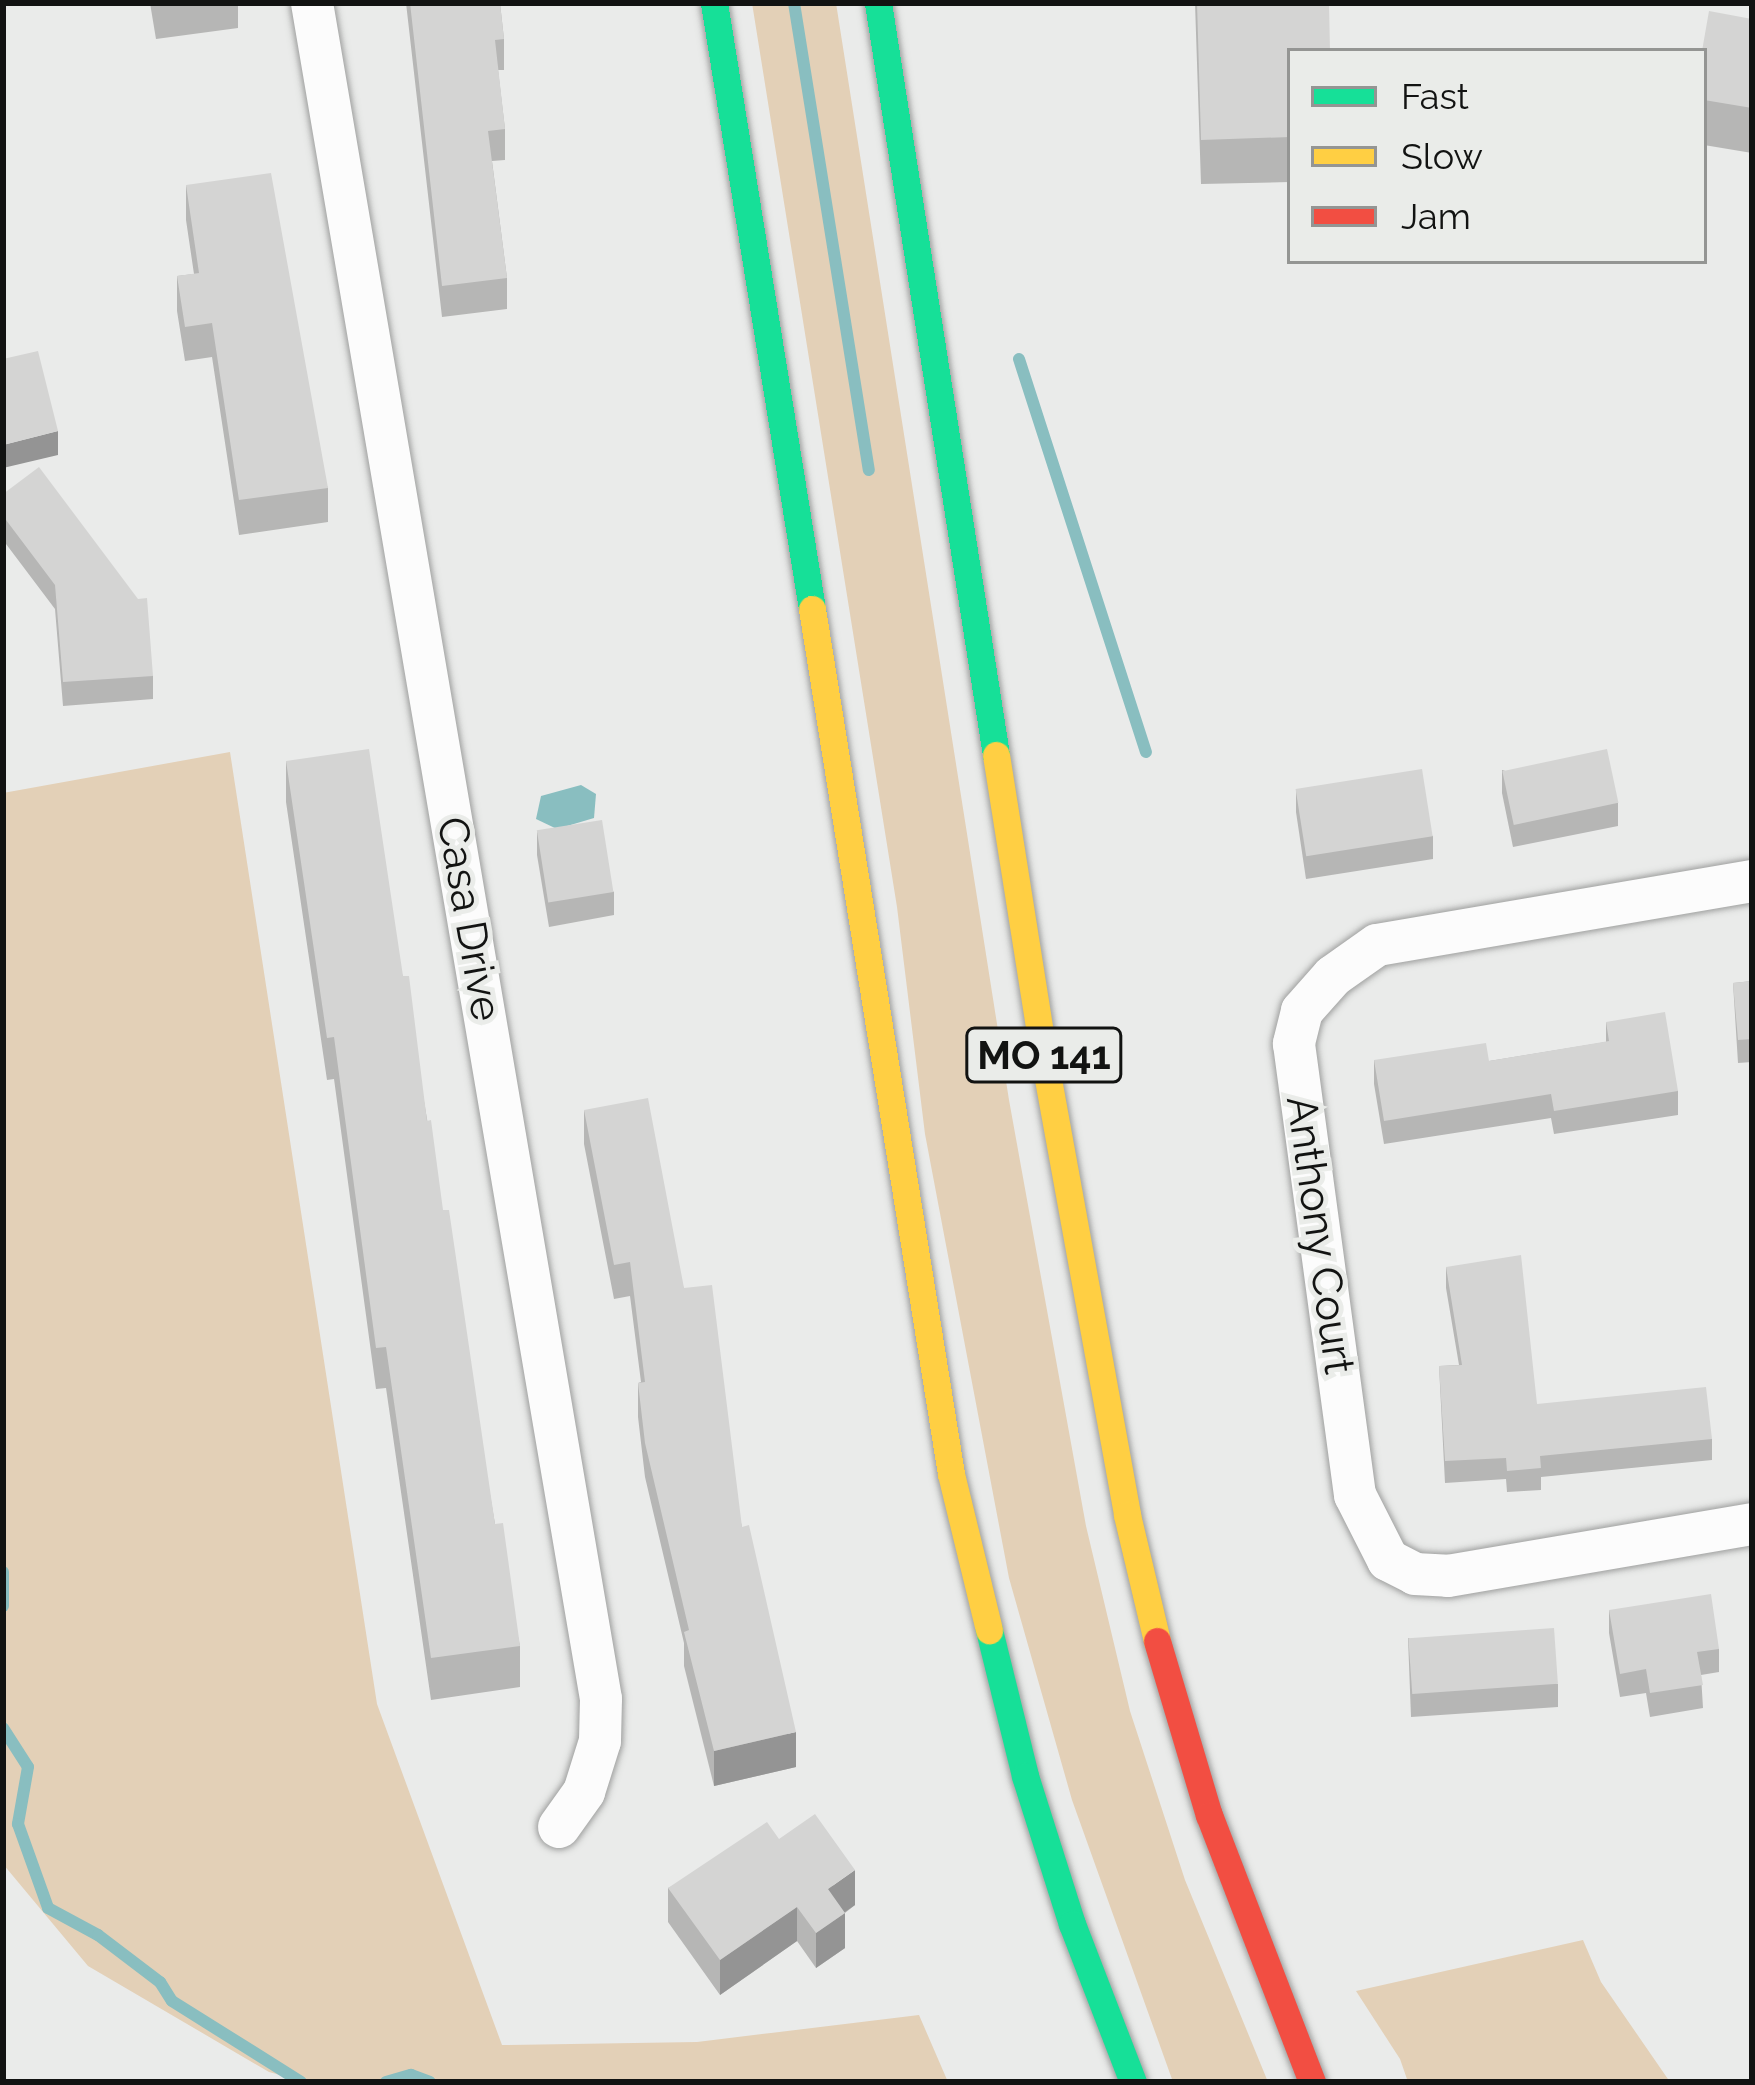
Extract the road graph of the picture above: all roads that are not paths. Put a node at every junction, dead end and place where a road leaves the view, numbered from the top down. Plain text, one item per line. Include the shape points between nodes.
1 (312, 3) edge
2 (714, 3) edge
3 (878, 3) edge
4 (1752, 881) edge
5 (1752, 1524) edge
6 (560, 1827) dead end
7 (1133, 2082) edge
8 (1312, 2082) edge

1 - 6 street, Casa Drive via 601,1699 600,1741 584,1792
2 - 7 highway via 951,1474 1025,1776
3 - 8 highway, MO 141 via 1048,1079 1127,1515 1209,1816
4 - 5 street, Anthony Court via 1377,944 1302,1012 1294,1044 1355,1495 1388,1560 1415,1574 1448,1576

